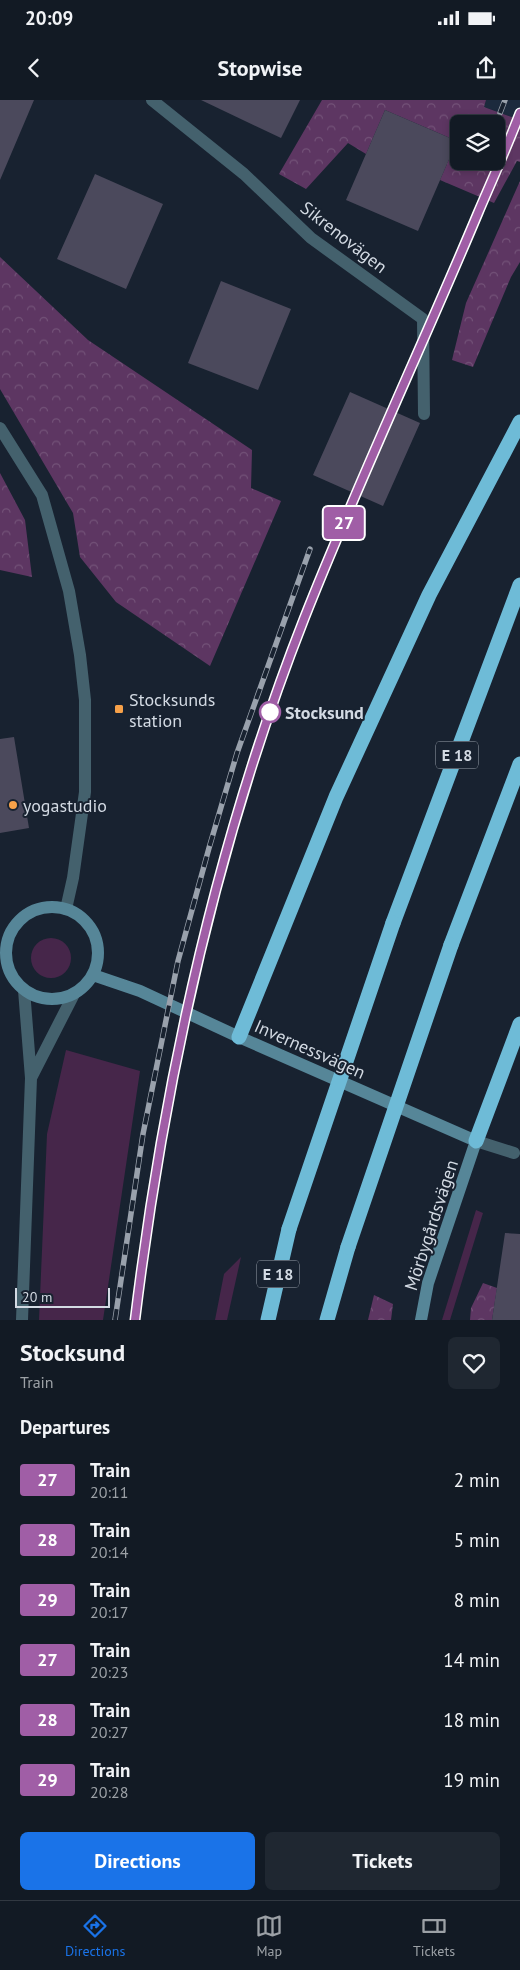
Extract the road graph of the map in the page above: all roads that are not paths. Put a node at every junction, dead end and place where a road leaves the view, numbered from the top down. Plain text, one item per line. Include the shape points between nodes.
1 (152, 100) edge
2 (424, 414) dead end
3 (520, 422) edge
4 (0, 428) edge
5 (520, 585) edge
6 (520, 764) edge
7 (66, 909) junction
8 (3, 944) edge
9 (93, 975) junction
10 (24, 990) junction
11 (74, 994) junction
12 (520, 1024) edge
13 (239, 1037) junction
14 (31, 1078) junction
15 (476, 1142) junction
16 (514, 1153) dead end
17 (22, 1320) edge
18 (268, 1320) edge
19 (327, 1320) edge
20 (421, 1320) edge

1 - 2 street, Sikrenovägen via 244,174 312,238 423,319
3 - 13 highway via 429,595 336,797
4 - 7 street via 42,495 69,591 80,655 85,700 85,792
5 - 18 highway, E 18, bridge via 393,923 289,1229
6 - 19 highway, bridge via 451,945 348,1247
7 - 8 street via 46,908 30,912 18,922
7 - 9 street via 81,917 91,929 97,944 98,960
8 - 10 street via 13,978
9 - 11 street
9 - 13 street, Invernessvägen via 140,991
10 - 11 street via 43,999
10 - 14 street
11 - 14 street
12 - 15 highway
13 - 15 street, Invernessvägen
14 - 17 street
15 - 16 street, Invernessvägen
15 - 20 street, Mörbygårdsvägen via 428,1283

